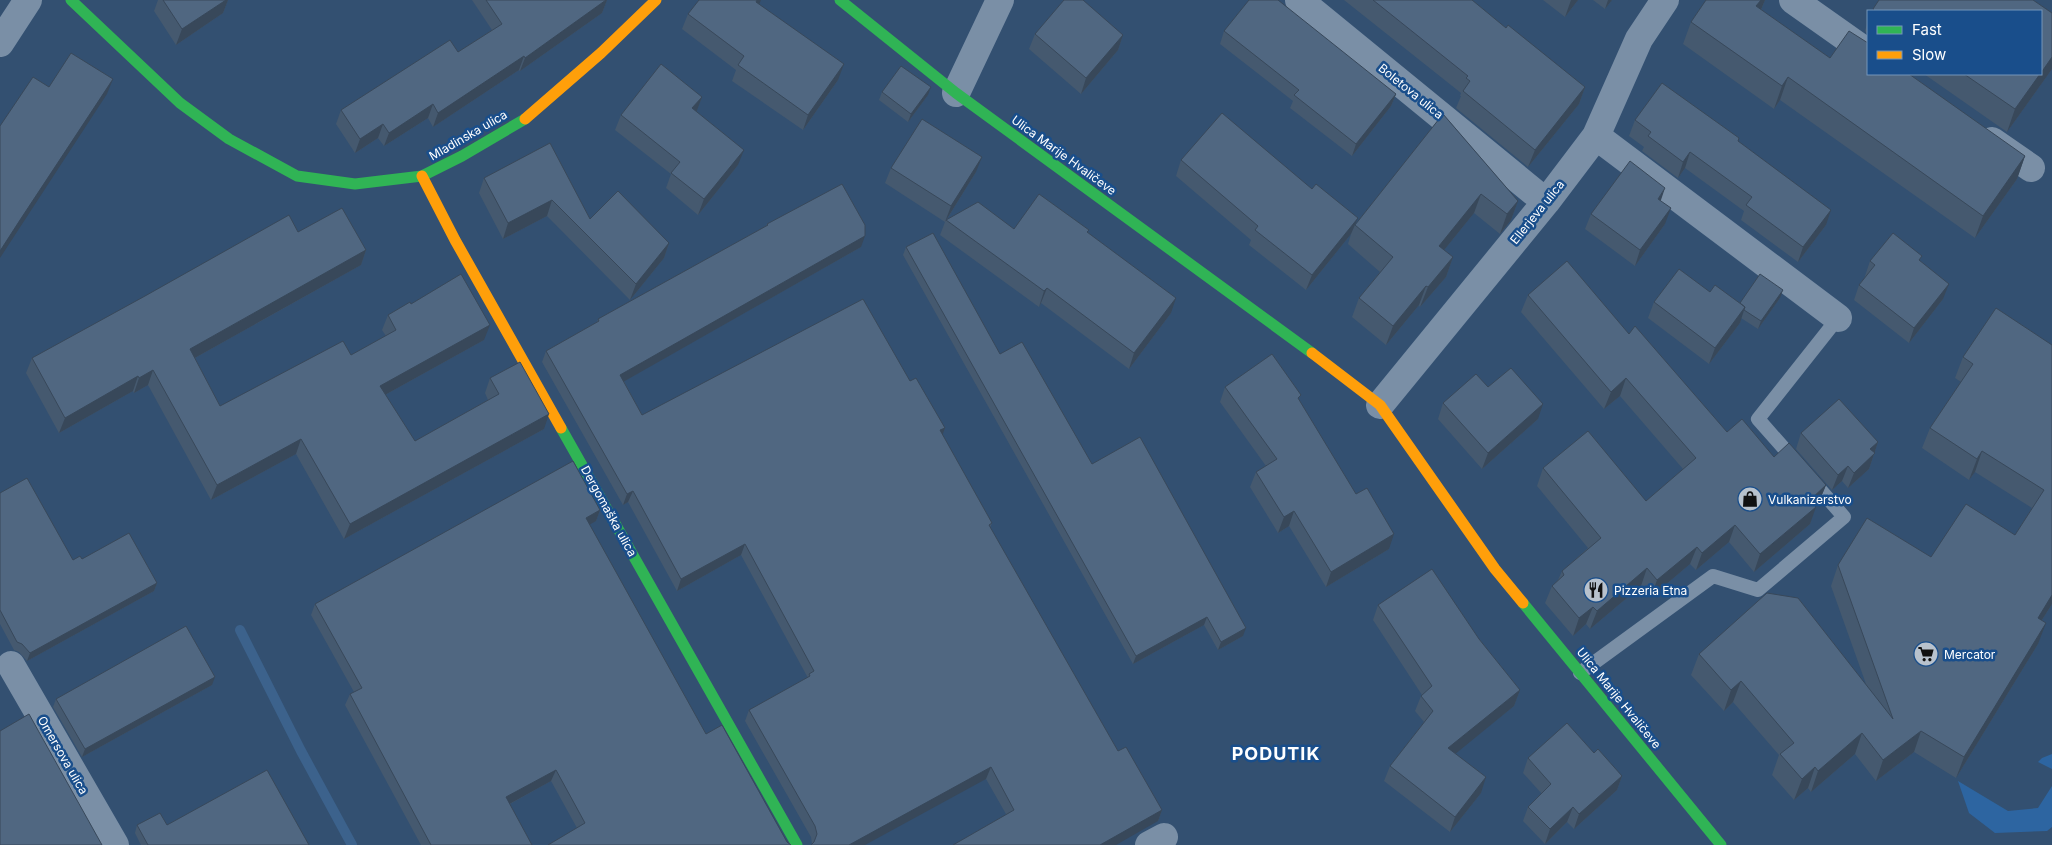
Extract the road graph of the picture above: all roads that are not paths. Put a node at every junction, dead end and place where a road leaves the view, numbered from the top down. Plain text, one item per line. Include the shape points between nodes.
1 (28, 0) edge
2 (656, 0) edge
3 (840, 0) edge
4 (1000, 0) edge
5 (1299, 0) edge
6 (1665, 0) edge
7 (1793, 0) edge
8 (78, 2) edge
9 (0, 43) edge
10 (1867, 52) edge
11 (956, 93) junction
12 (1968, 124) edge
13 (1596, 136) junction
14 (2031, 168) dead end
15 (422, 176) junction
16 (1546, 202) junction
17 (1838, 318) joint
18 (1380, 405) junction
19 (11, 665) dead end
20 (1580, 673) junction
21 (115, 845) edge
22 (797, 845) edge
23 (1721, 845) edge

1 - 9 street
2 - 15 street, Mladinska ulica via 601,53 523,120
3 - 11 street, Ulica Marije Hvaličeve
4 - 11 street
5 - 16 street, Boletova ulica
6 - 13 street, Ellerjeva ulica via 1640,38
7 - 10 street
8 - 15 street, Mladinska ulica via 180,103 229,139 297,176 355,184
11 - 18 street, Ulica Marije Hvaličeve via 1277,326
12 - 14 street
13 - 16 street, Ellerjeva ulica
13 - 17 street
15 - 22 street, Dergomaška ulica
16 - 18 street, Ellerjeva ulica
17 - 20 lane via 1758,419 1844,517 1758,590 1713,576
18 - 20 street, Ulica Marije Hvaličeve via 1495,569
19 - 21 street, Omersova ulica
20 - 23 street, Ulica Marije Hvaličeve

